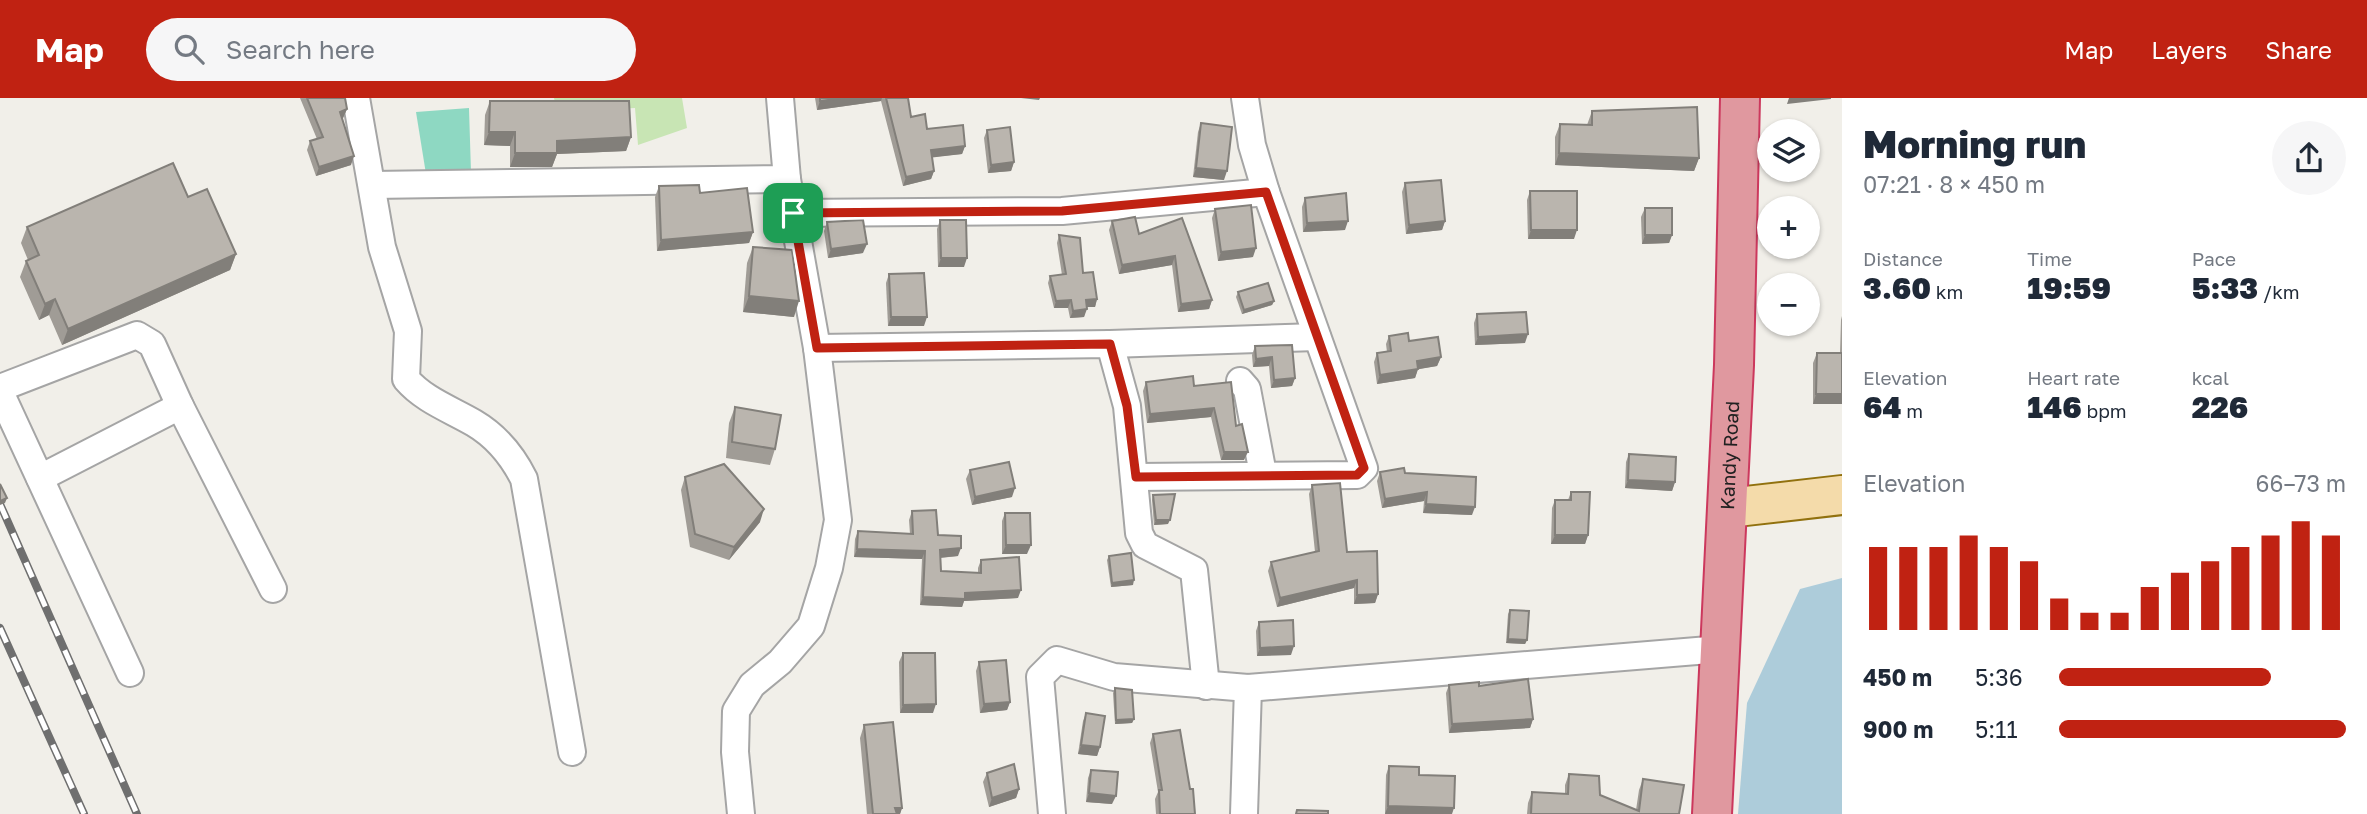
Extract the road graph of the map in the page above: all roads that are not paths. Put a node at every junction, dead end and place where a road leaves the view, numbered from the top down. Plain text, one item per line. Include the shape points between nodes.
1 (356, 98) edge
2 (780, 98) edge
3 (1245, 98) edge
4 (1740, 98) edge
5 (788, 179) junction
6 (372, 185) junction
7 (1266, 192) junction
8 (793, 213) junction
9 (1317, 337) junction
10 (1110, 344) junction
11 (817, 348) junction
12 (1240, 382) dead end
13 (0, 390) edge
14 (180, 406) junction
15 (1263, 474) junction
16 (1136, 477) junction
17 (40, 478) junction
18 (1842, 495) edge
19 (1728, 508) junction
20 (273, 589) dead end
21 (1721, 649) junction
22 (131, 673) dead end
23 (1206, 686) junction
24 (1248, 688) junction
25 (572, 752) dead end
26 (741, 814) edge
27 (1052, 814) edge
28 (1244, 814) edge
29 (1712, 814) edge

1 - 6 street
2 - 5 street
3 - 7 street
4 - 19 highway, Kandy Road
5 - 6 street
5 - 8 street
6 - 25 street via 382,247 408,331 406,379 418,393 477,425 513,457 524,479
7 - 8 street via 1062,211
7 - 9 street
8 - 11 street
9 - 10 street
9 - 15 street via 1364,468 1357,475
10 - 11 street
10 - 16 street via 1127,406
11 - 26 street via 838,520 811,626 780,662 752,685 736,711
12 - 15 street via 1247,389
13 - 14 street via 138,335 152,344
13 - 17 street
14 - 17 street
14 - 20 street
15 - 16 street
16 - 23 street via 1139,534 1145,545 1194,570
17 - 22 street
18 - 19 main road
19 - 21 highway, Kandy Road
21 - 24 street
21 - 29 highway, Kandy Road
23 - 24 street
23 - 27 street via 1114,677 1056,660 1040,677
24 - 28 street

